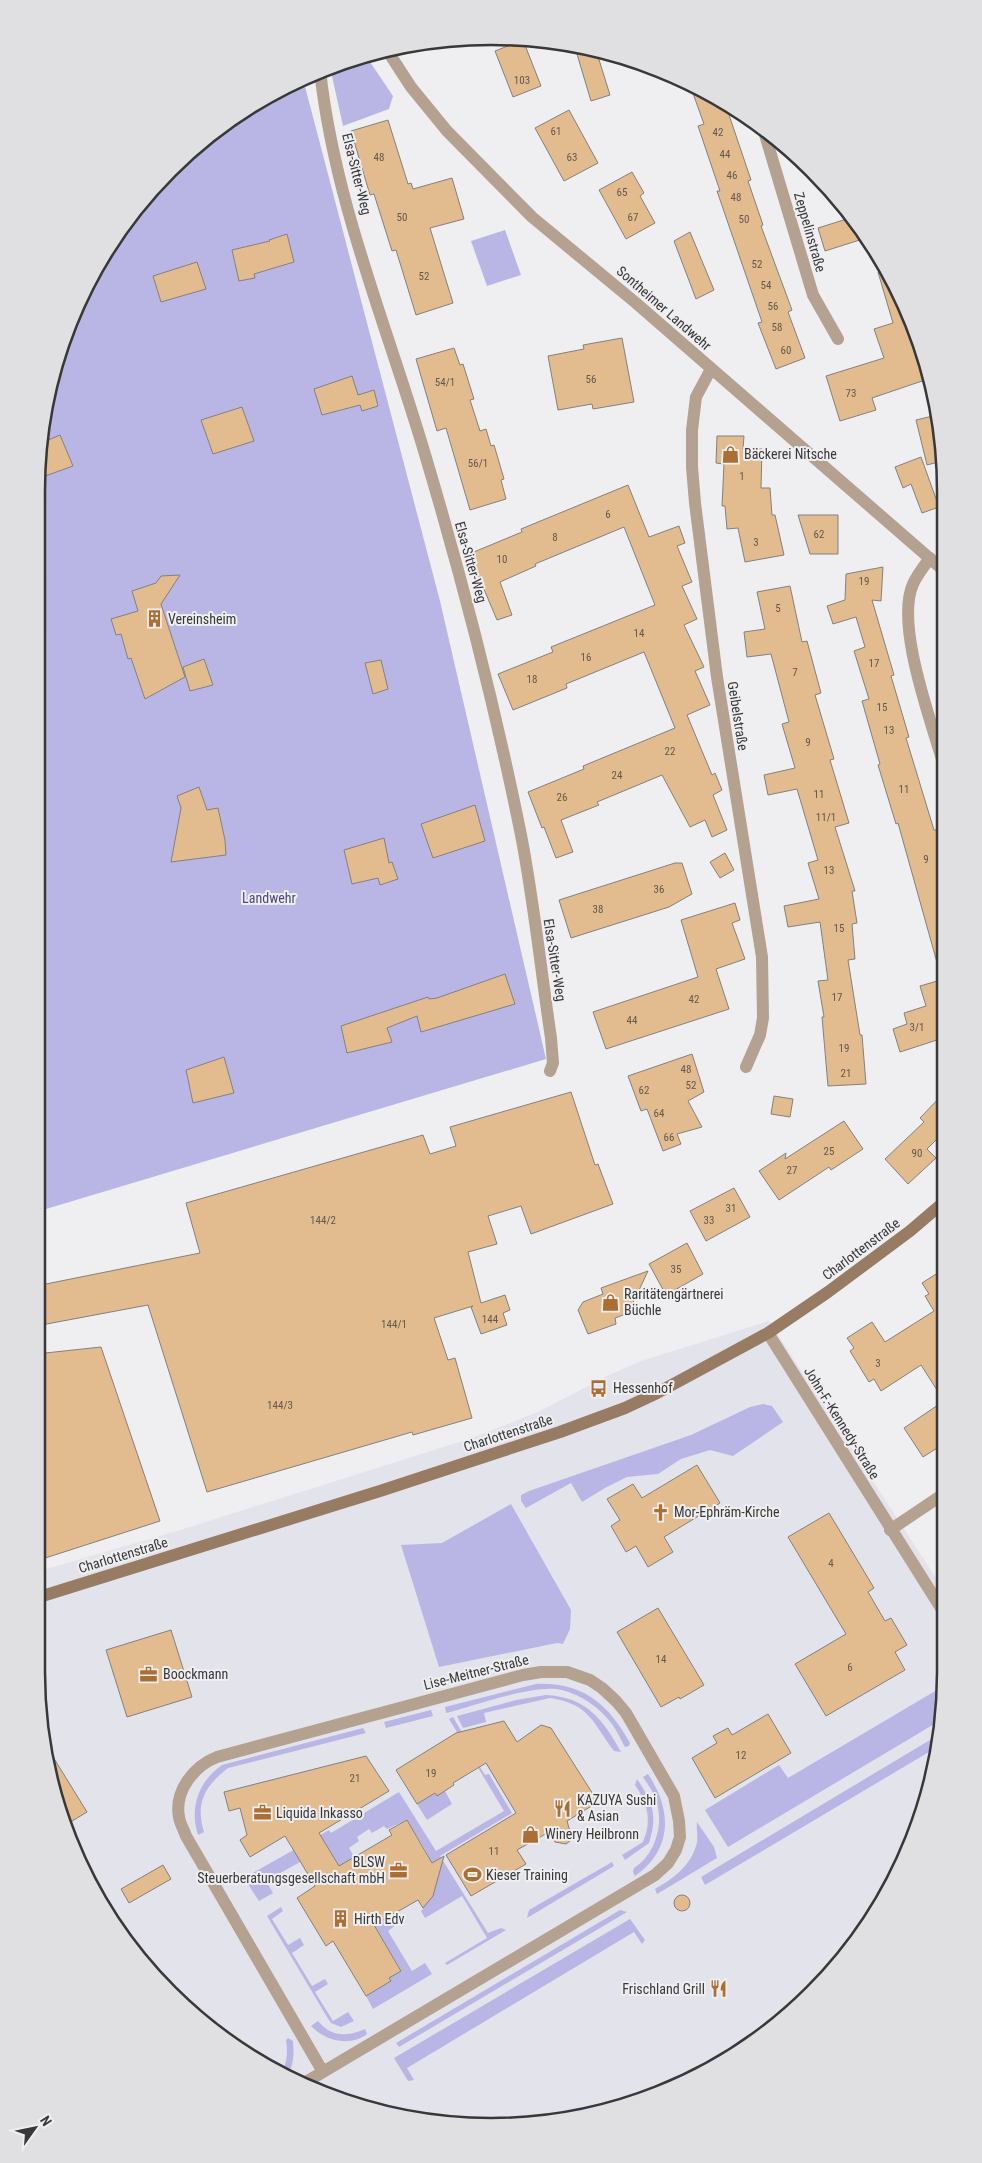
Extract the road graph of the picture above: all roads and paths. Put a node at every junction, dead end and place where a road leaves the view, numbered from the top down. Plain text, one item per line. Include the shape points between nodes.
1 (391, 57) edge
2 (322, 78) edge
3 (767, 140) edge
4 (838, 339) dead end
5 (711, 369) junction
6 (930, 558) junction
7 (937, 564) edge
8 (937, 740) edge
9 (746, 1067) dead end
10 (550, 1071) dead end
11 (937, 1208) edge
12 (768, 1333) junction
13 (937, 1498) edge
14 (890, 1530) junction
15 (45, 1595) edge
16 (937, 1602) edge
17 (323, 2072) junction
18 (310, 2080) edge

1 - 5 street, Sontheimer Landwehr via 447,131 532,218
2 - 10 street, Elsa-Sitter-Weg via 342,183 424,450 497,718 521,839 553,1053
3 - 4 street, Zeppelinstraße via 812,295
5 - 6 street, Sontheimer Landwehr
5 - 9 street, Geibelstraße via 696,397 692,467 717,677 762,956 763,1018 760,1035
6 - 7 street, Sontheimer Landwehr
6 - 8 street via 913,585 909,621 912,650
11 - 12 main road, Charlottenstraße via 828,1292
12 - 14 street, John-F.-Kennedy-Straße
12 - 15 main road, Charlottenstraße via 657,1393 560,1432
13 - 14 street
14 - 16 street, John-F.-Kennedy-Straße
17 - 17 street, Lise-Meitner-Straße via 186,1836 178,1807 192,1773 201,1764 218,1757 523,1675 567,1672 602,1688 626,1713 674,1796 680,1837 668,1863 655,1875 580,1921
17 - 18 street, Lise-Meitner-Straße

